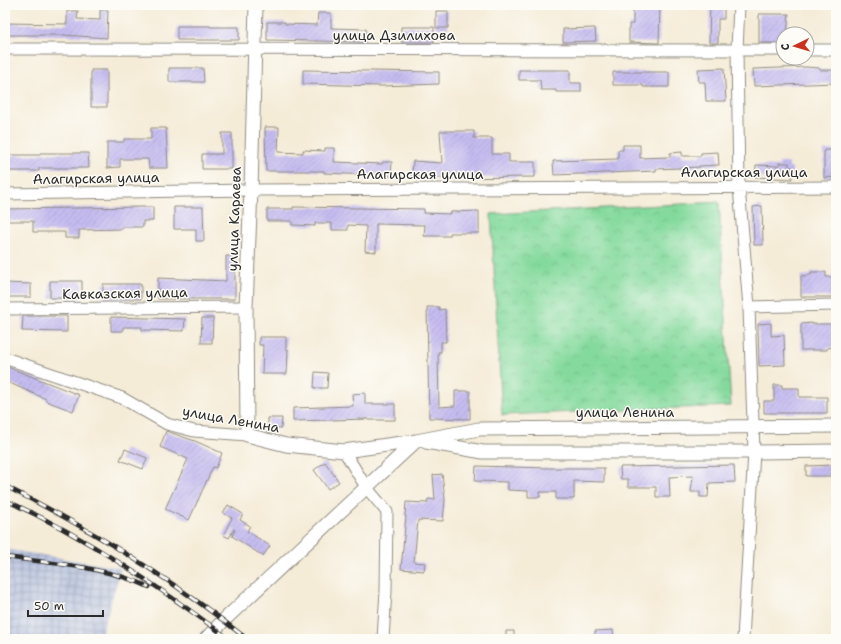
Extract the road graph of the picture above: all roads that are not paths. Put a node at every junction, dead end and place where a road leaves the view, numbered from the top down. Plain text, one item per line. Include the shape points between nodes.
1 (256, 5) edge
2 (738, 5) edge
3 (5, 49) edge
4 (255, 50) junction
5 (737, 50) junction
6 (775, 50) edge
7 (815, 50) edge
8 (836, 50) edge
9 (739, 187) junction
10 (836, 187) edge
11 (251, 190) junction
12 (5, 194) edge
13 (836, 305) edge
14 (246, 307) junction
15 (749, 307) junction
16 (5, 309) edge
17 (5, 358) edge
18 (836, 426) edge
19 (752, 427) junction
20 (247, 435) junction
21 (416, 441) junction
22 (344, 451) junction
23 (836, 451) edge
24 (754, 452) junction
25 (366, 487) junction
26 (206, 639) edge
27 (383, 639) edge
28 (743, 639) edge

1 - 4 street, улица Караева
2 - 5 street
3 - 4 street, улица Дзилихова
4 - 5 street, улица Дзилихова
4 - 11 street, улица Караева
5 - 6 street, улица Дзилихова
5 - 9 street
7 - 8 street
9 - 10 street, Алагирская улица
9 - 11 street, Алагирская улица
9 - 15 street
11 - 12 street, Алагирская улица
11 - 14 street, улица Караева
13 - 15 street
14 - 16 street, Кавказская улица
14 - 20 street, улица Караева
15 - 19 street
17 - 20 street, улица Ленина via 122,398 167,424 194,431
18 - 19 street, улица Ленина
19 - 21 street, улица Ленина via 479,429
19 - 24 street
20 - 22 street, улица Ленина via 286,445
21 - 22 street, улица Ленина
21 - 24 street, улица Ленина via 483,452
21 - 25 street
22 - 25 street
23 - 24 street, улица Ленина
24 - 28 street
25 - 26 street
25 - 27 street via 387,512

